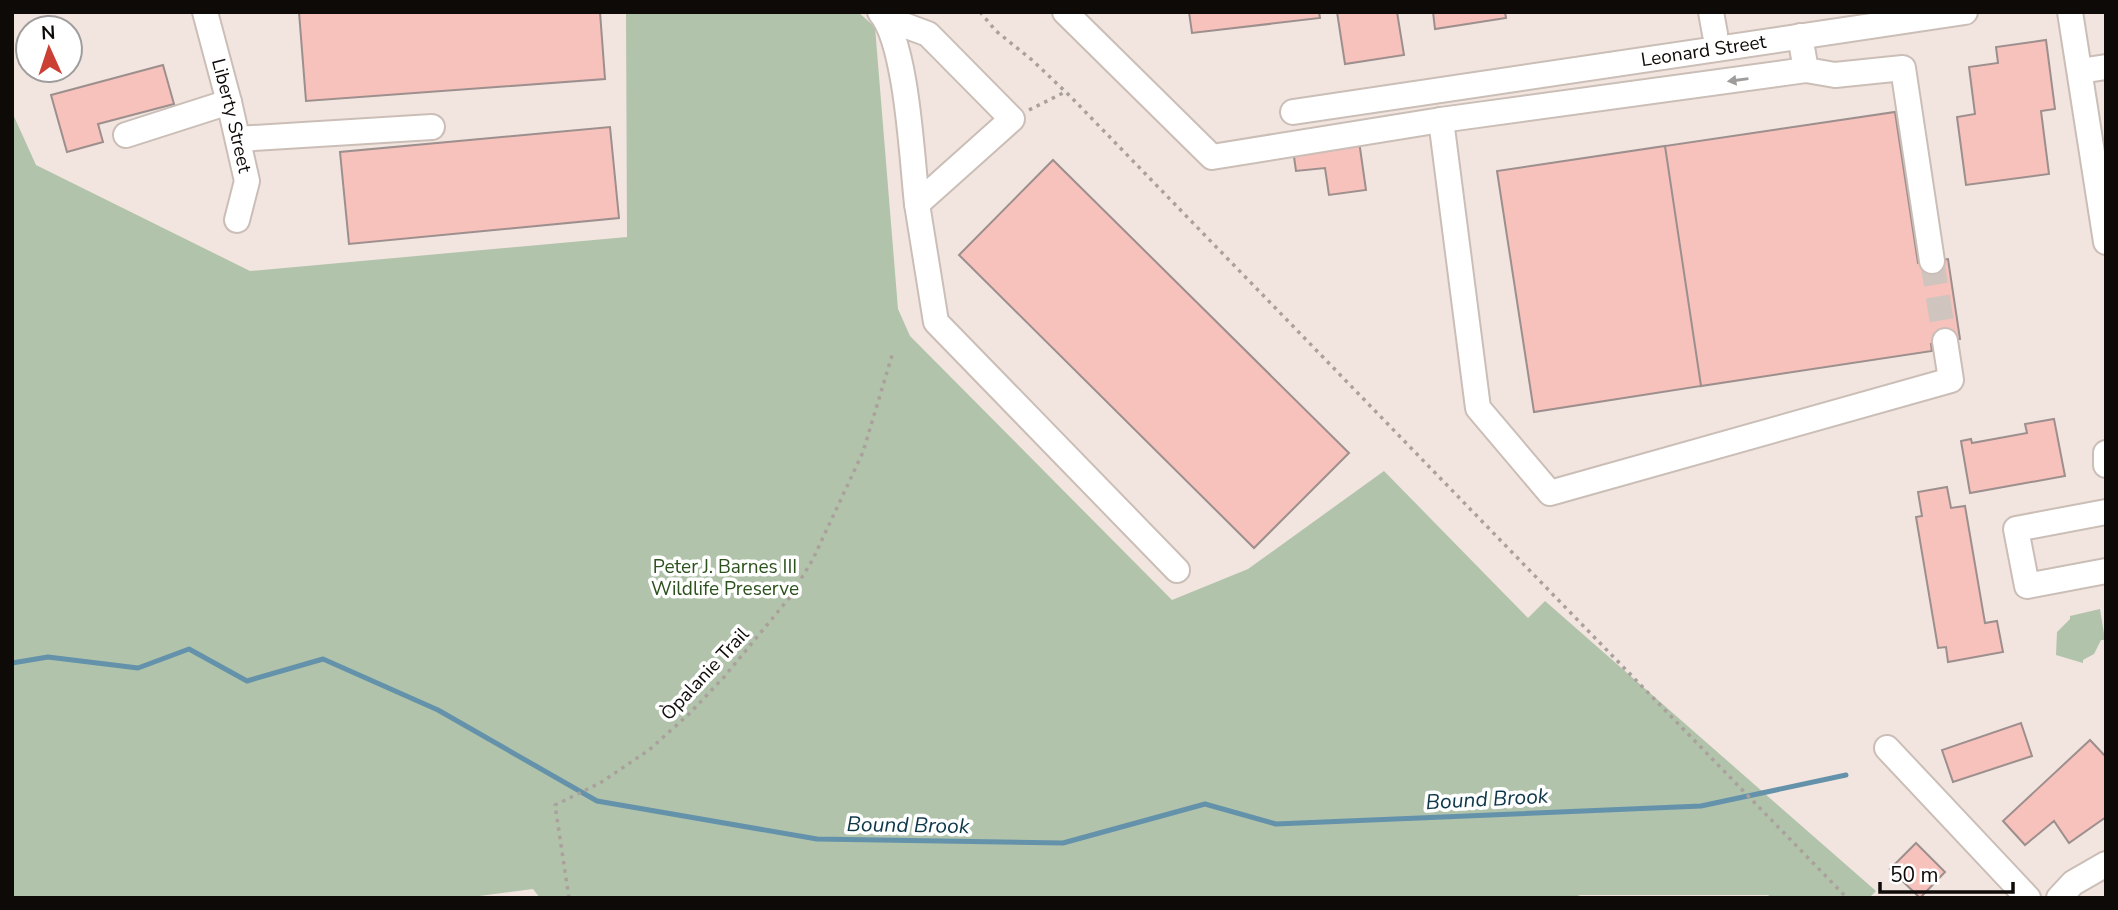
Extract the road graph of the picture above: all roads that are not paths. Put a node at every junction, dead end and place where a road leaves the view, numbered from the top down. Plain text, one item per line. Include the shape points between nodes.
1 (205, 12) edge
2 (1065, 12) edge
3 (1965, 12) edge
4 (2070, 12) edge
5 (882, 15) edge
6 (1915, 16) edge
7 (1800, 36) junction
8 (2106, 67) edge
9 (1806, 70) junction
10 (2080, 71) junction
11 (229, 103) junction
12 (1293, 113) dead end
13 (1441, 120) junction
14 (432, 127) dead end
15 (126, 135) dead end
16 (239, 139) junction
17 (917, 204) junction
18 (237, 220) dead end
19 (2106, 242) edge
20 (1932, 261) tunnel mouth
21 (1945, 341) tunnel mouth
22 (2106, 453) edge
23 (2106, 465) edge
24 (2106, 512) edge
25 (1177, 570) dead end
26 (2106, 571) edge
27 (1887, 748) dead end
28 (2106, 864) edge
29 (2028, 898) edge
30 (2059, 898) edge

1 - 11 street, Liberty Street
2 - 13 street via 1212,157
3 - 6 street, Leonard Street
4 - 10 street
5 - 17 street via 900,66
5 - 17 street via 928,34 1012,119
6 - 7 street, Leonard Street
7 - 9 street
7 - 12 street, Leonard Street
8 - 10 street
9 -> 13 street
9 - 20 street via 1835,75 1903,68
10 - 19 street
11 - 15 street
11 - 16 street, Liberty Street
13 - 21 street via 1478,408 1550,493 1951,380
14 - 16 street
16 - 18 street, Liberty Street via 247,181
17 - 25 street via 936,322
22 - 23 street
24 - 26 street via 2016,529 2026,586
27 - 29 street
28 - 30 street via 2073,883

